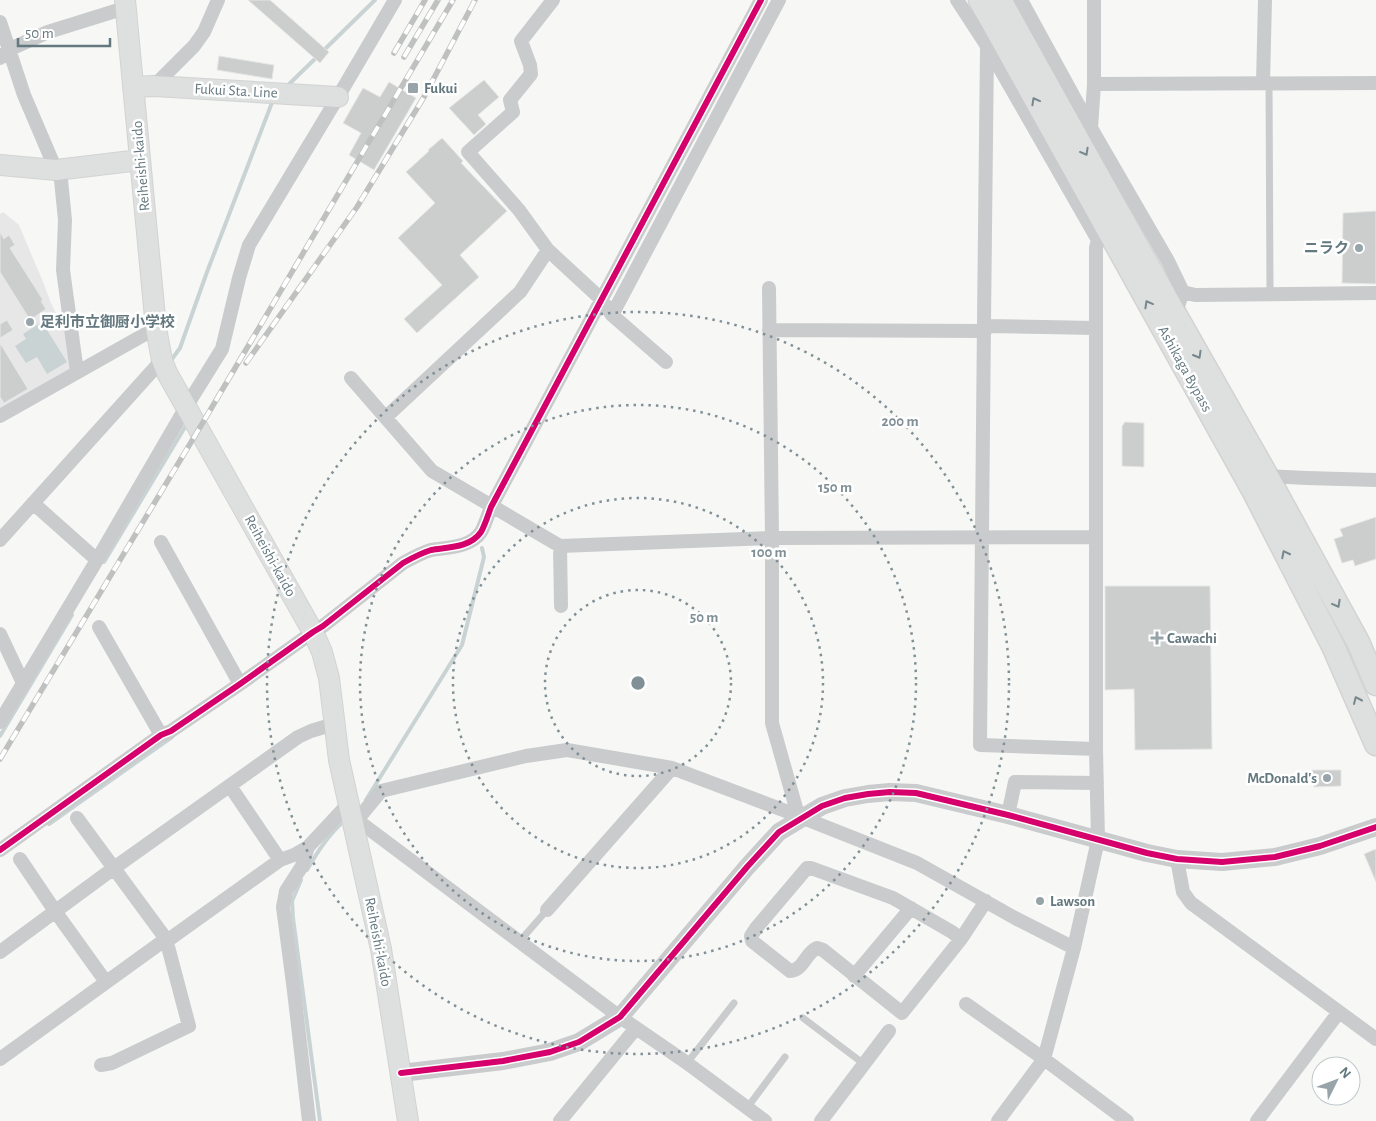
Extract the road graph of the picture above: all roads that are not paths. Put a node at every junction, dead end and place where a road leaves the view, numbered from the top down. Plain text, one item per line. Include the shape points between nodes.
1 (218, 0) edge
2 (395, 0) edge
3 (552, 0) edge
4 (761, 0) edge
5 (779, 0) edge
6 (957, 0) edge
7 (980, 0) edge
8 (1000, 0) edge
9 (1021, 0) edge
10 (1094, 0) edge
11 (1265, 0) edge
12 (125, 4) edge
13 (0, 22) edge
14 (1002, 39) junction
15 (4, 54) edge
16 (1266, 83) junction
17 (1376, 83) edge
18 (1094, 84) junction
19 (154, 86) junction
20 (133, 87) junction
21 (338, 97) junction
22 (1091, 128) junction
23 (140, 160) junction
24 (0, 165) edge
25 (58, 170) junction
26 (1104, 238) junction
27 (548, 250) junction
28 (769, 288) dead end
29 (1184, 292) junction
30 (1376, 293) edge
31 (1270, 294) junction
32 (602, 299) junction
33 (1175, 314) junction
34 (612, 315) junction
35 (156, 328) junction
36 (1095, 328) junction
37 (985, 329) junction
38 (769, 330) junction
39 (162, 360) junction
40 (666, 362) dead end
41 (77, 372) junction
42 (351, 378) dead end
43 (186, 407) junction
44 (0, 416) edge
45 (386, 417) junction
46 (1267, 476) junction
47 (1376, 480) edge
48 (33, 503) junction
49 (491, 507) junction
50 (981, 537) junction
51 (1096, 537) junction
52 (772, 538) junction
53 (0, 540) edge
54 (161, 542) dead end
55 (560, 546) junction
56 (97, 560) junction
57 (561, 606) dead end
58 (99, 627) dead end
59 (313, 632) junction
60 (0, 634) edge
61 (23, 683) junction
62 (240, 684) junction
63 (1376, 684) edge
64 (0, 722) edge
65 (334, 724) junction
66 (162, 735) junction
67 (1376, 744) edge
68 (1096, 749) junction
69 (672, 768) junction
70 (1097, 783) junction
71 (230, 786) junction
72 (352, 811) junction
73 (1008, 815) junction
74 (77, 818) dead end
75 (802, 818) junction
76 (1376, 827) edge
77 (1098, 840) junction
78 (308, 847) junction
79 (0, 850) edge
80 (20, 859) dead end
81 (1177, 859) junction
82 (280, 860) junction
83 (114, 868) junction
84 (986, 901) junction
85 (911, 908) junction
86 (547, 910) joint
87 (55, 912) junction
88 (961, 938) junction
89 (166, 940) junction
90 (519, 942) junction
91 (1074, 948) junction
92 (0, 952) edge
93 (854, 976) junction
94 (106, 982) junction
95 (734, 1003) dead end
96 (966, 1004) dead end
97 (1339, 1012) junction
98 (620, 1017) junction
99 (802, 1018) dead end
100 (636, 1028) junction
101 (889, 1031) dead end
102 (1376, 1039) edge
103 (785, 1057) dead end
104 (0, 1059) edge
105 (1044, 1059) junction
106 (687, 1063) junction
107 (864, 1064) junction
108 (100, 1065) dead end
109 (401, 1073) junction
110 (748, 1108) junction
111 (309, 1121) edge
112 (408, 1121) edge
113 (560, 1121) edge
114 (765, 1121) edge
115 (822, 1121) edge
116 (998, 1121) edge
117 (1127, 1121) edge
118 (1257, 1121) edge

1 - 19 street via 194,46
2 - 21 street
3 - 27 street via 521,41 531,74 510,100 513,112 468,152 519,210
4 - 32 street
5 - 34 street
6 - 14 street
7 - 14 highway, Ashikaga Bypass
8 - 14 highway, Ashikaga Bypass
9 - 22 street
10 - 18 street
11 - 16 street
12 - 15 street via 48,32
12 - 20 main road, Reiheishi-kaido
13 - 15 street
14 - 26 highway, Ashikaga Bypass
14 -> 33 highway, Ashikaga Bypass
14 - 37 street
15 - 25 street
16 - 17 street
16 - 18 street
16 - 31 lane
18 - 22 street
19 - 20 main road, Fukui Sta. Line
19 - 21 main road, Fukui Sta. Line
20 - 23 main road, Reiheishi-kaido
21 - 43 street via 249,245 222,350
22 - 29 street
23 - 25 main road
23 - 35 main road, Reiheishi-kaido
24 - 25 main road
25 - 41 street via 65,220 63,270
26 - 36 street via 1096,248
67 -> 26 highway, Ashikaga Bypass via 1332,646 1254,492
27 - 32 street
27 - 45 street via 520,292
28 - 38 street
29 - 31 street via 1195,295
29 - 33 street
30 - 31 street
32 - 34 street
32 - 49 street
33 -> 46 highway, Ashikaga Bypass
34 - 40 street
35 - 39 main road, Reiheishi-kaido
35 - 41 street
36 - 37 street
36 - 51 street
37 - 38 street
37 - 50 street
38 - 52 street
39 - 43 main road, Reiheishi-kaido
39 - 48 street
41 - 44 street
42 - 45 street
43 - 56 street
43 - 59 main road, Reiheishi-kaido
45 - 49 street via 432,471
46 - 47 street
46 -> 63 highway, Ashikaga Bypass via 1358,642
48 - 53 street
48 - 56 street
49 - 55 street
49 - 59 street via 480,533 472,540 430,551 403,563
50 - 51 street
50 - 52 street
50 - 68 street via 980,745
51 - 68 street
52 - 55 street
52 - 75 street via 772,723 796,808
54 - 62 street
55 - 57 street
56 - 61 street
58 - 66 street
59 - 62 street
59 - 65 main road, Reiheishi-kaido via 326,664
60 - 61 street
61 - 64 street
62 - 66 street
65 - 71 street via 298,737
65 - 72 main road, Reiheishi-kaido
66 - 79 street
68 - 70 street
69 - 72 street via 567,750 526,756 381,791
69 - 75 street
69 - 86 street
70 - 73 street via 1015,782
70 - 77 street
71 - 82 street
71 - 83 street
72 - 78 street
72 - 90 street
72 - 109 main road, Reiheishi-kaido via 381,949
73 - 75 street via 916,793 890,792 845,798
73 - 77 street
74 - 83 street
75 - 84 street via 917,863
75 - 98 street via 779,832
76 - 81 street via 1276,858 1222,862
77 - 81 street
77 - 91 street
78 - 82 street
78 - 111 street via 302,866 286,891 283,907
80 - 87 street
81 - 97 street via 1183,892 1191,903
82 - 89 street
83 - 87 street
83 - 89 street
84 - 88 street
84 - 91 street
85 - 88 street
85 - 93 street
85 - 93 street via 886,895 807,868 751,936 752,941 790,972 796,971 818,948
86 - 90 lane
87 - 92 street
87 - 94 street
88 - 93 street via 902,1013
89 - 94 street
89 - 108 street via 189,1026 112,1063
90 - 98 street
91 - 105 street
94 - 104 street
95 - 106 lane
96 - 105 street
97 - 102 street
97 - 118 street
98 - 100 street
98 - 109 street via 579,1042 550,1052
99 - 107 lane
100 - 106 street
100 - 113 street
101 - 107 street
103 - 110 lane
105 - 116 street
105 - 117 street
106 - 110 street
107 - 115 street
109 - 112 main road, Reiheishi-kaido
110 - 114 street

